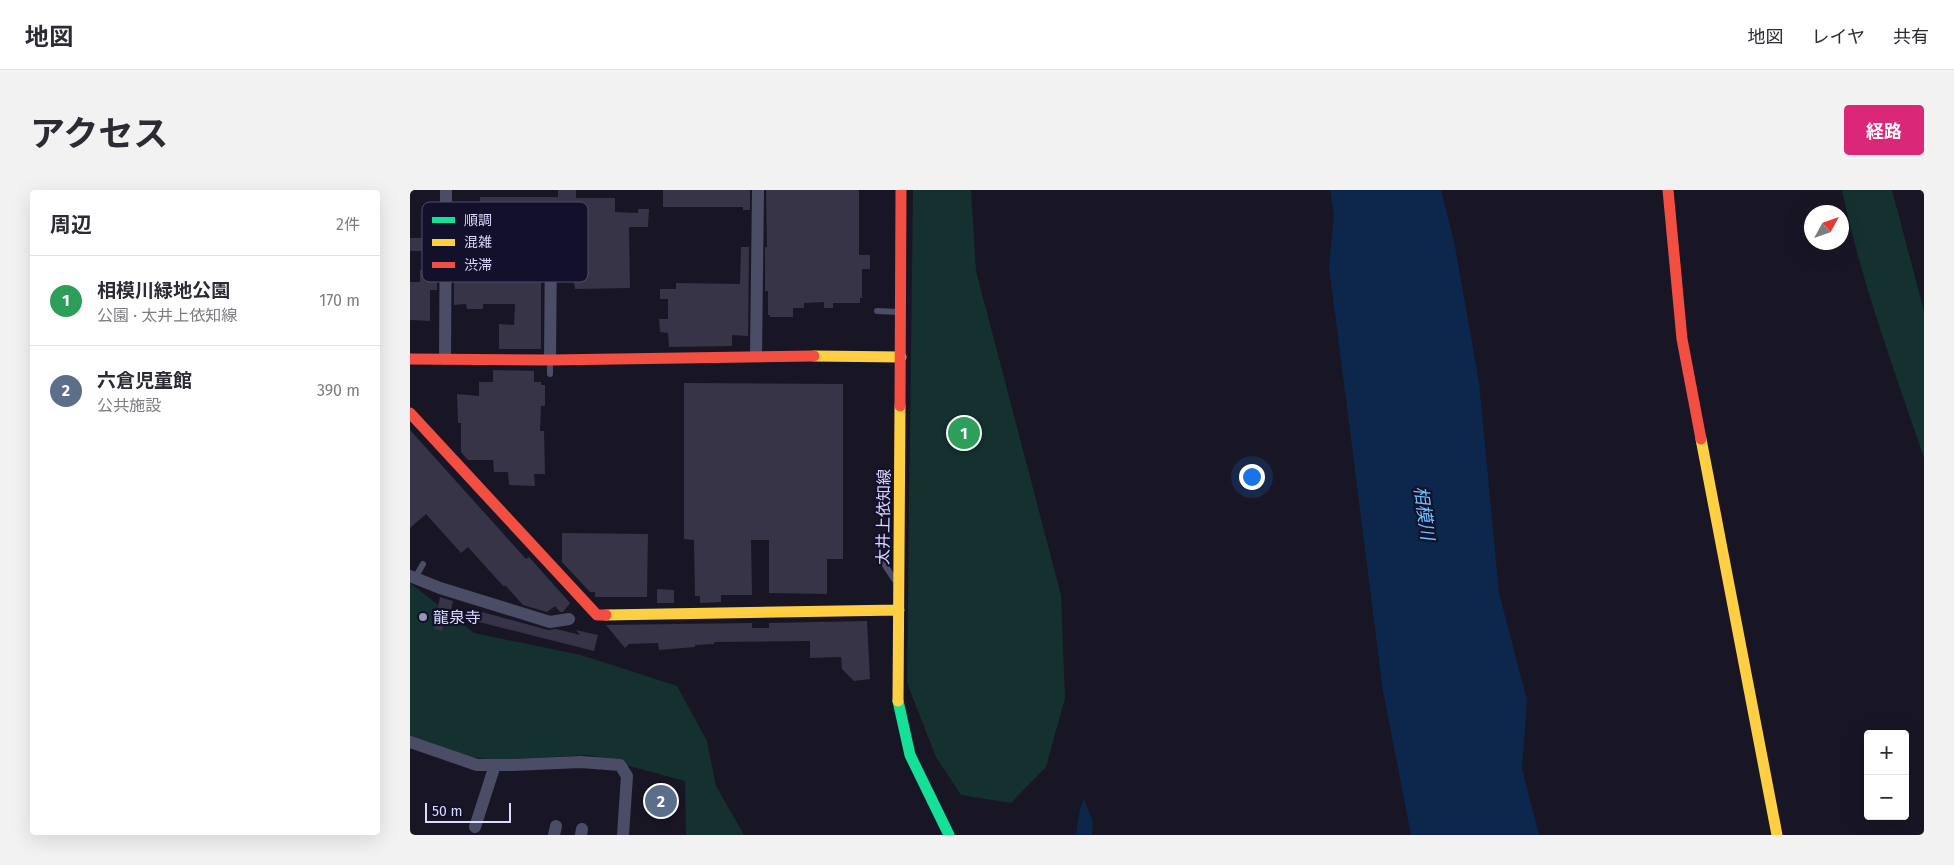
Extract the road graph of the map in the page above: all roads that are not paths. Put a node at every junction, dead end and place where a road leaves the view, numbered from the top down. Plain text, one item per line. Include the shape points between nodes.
1 (758, 190) edge
2 (901, 190) edge
3 (1668, 190) edge
4 (446, 282) edge
5 (551, 282) edge
6 (877, 311) dead end
7 (902, 312) junction
8 (756, 356) junction
9 (901, 357) junction
10 (410, 359) edge
11 (446, 359) junction
12 (550, 360) junction
13 (550, 374) dead end
14 (410, 413) edge
15 (881, 559) dead end
16 (423, 564) dead end
17 (412, 577) edge
18 (899, 581) junction
19 (899, 610) junction
20 (569, 618) dead end
21 (410, 742) edge
22 (495, 765) junction
23 (475, 827) dead end
24 (623, 835) edge
25 (949, 835) edge
26 (1776, 835) edge

1 - 8 street
2 - 7 street, 太井上依知線
3 - 26 street via 1682,339
4 - 11 street
5 - 12 street
6 - 7 lane
7 - 9 street, 太井上依知線
8 - 9 street
8 - 12 street
9 - 18 street, 太井上依知線
10 - 11 street
11 - 12 street
12 - 13 lane
14 - 19 street via 597,614
15 - 18 lane via 893,579
16 - 17 lane
17 - 20 street via 550,622
18 - 19 street, 太井上依知線
19 - 25 street, 太井上依知線 via 897,695 904,731 910,755
21 - 22 street via 476,764
22 - 23 street via 474,812
22 - 24 street via 581,762 620,765 627,776

